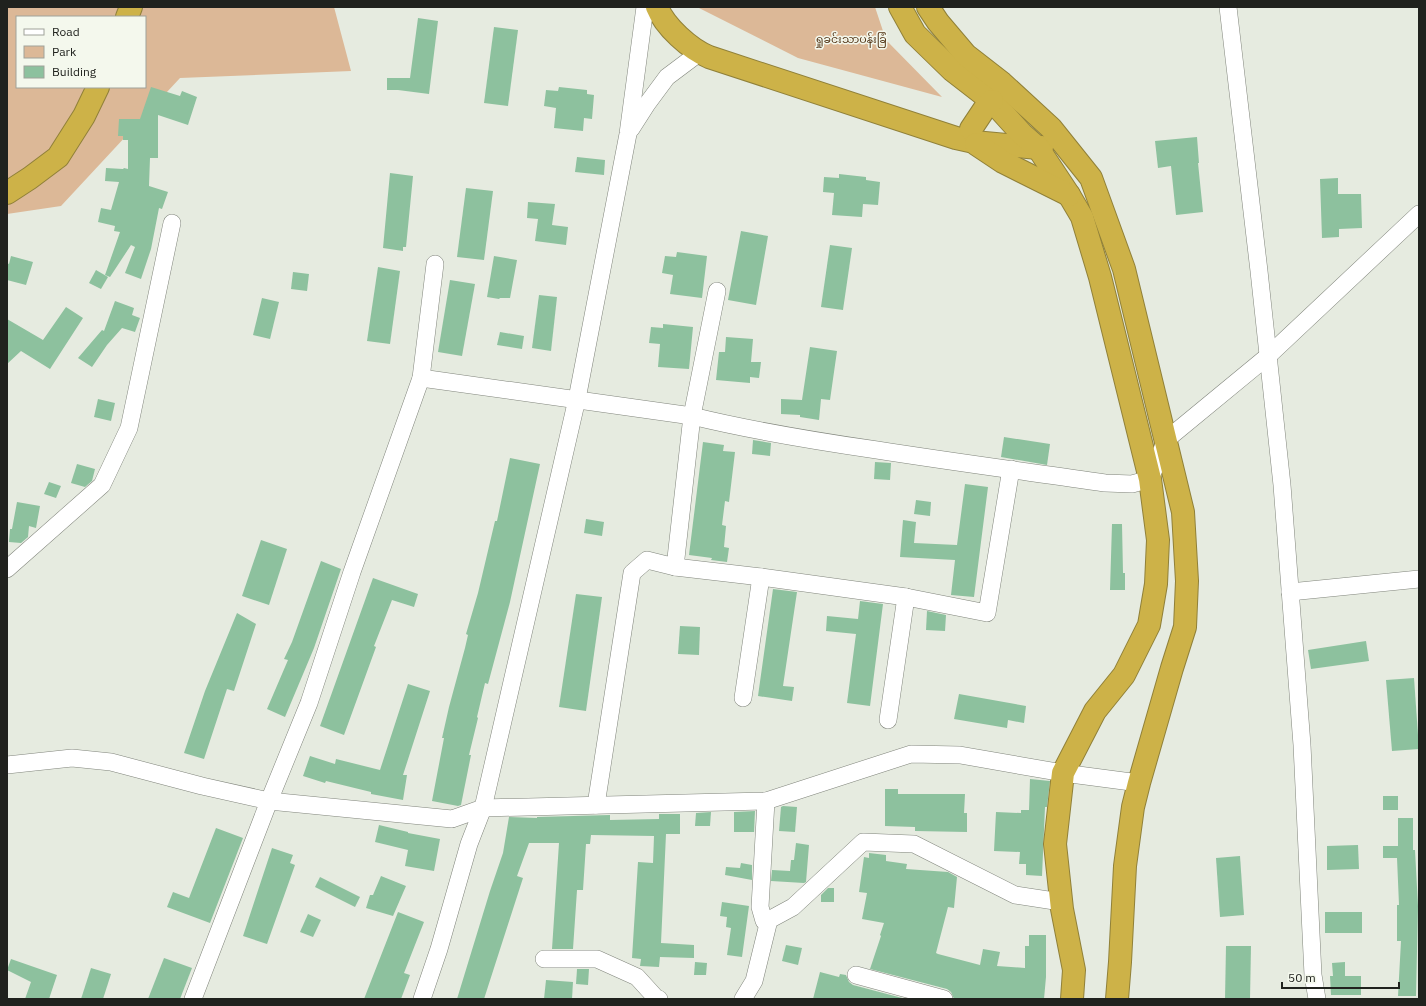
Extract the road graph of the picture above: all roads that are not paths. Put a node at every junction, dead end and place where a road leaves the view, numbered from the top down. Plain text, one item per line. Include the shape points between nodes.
1 (645, 7) edge
2 (657, 7) edge
3 (900, 7) edge
4 (928, 7) edge
5 (1228, 7) edge
6 (699, 53) junction
7 (98, 88) edge
8 (992, 101) junction
9 (628, 134) junction
10 (1057, 135) junction
11 (973, 136) junction
12 (1030, 141) junction
13 (7, 193) edge
14 (1069, 195) junction
15 (1419, 214) edge
16 (172, 223) dead end
17 (435, 264) dead end
18 (717, 290) dead end
19 (1268, 356) junction
20 (421, 378) junction
21 (577, 399) junction
22 (692, 416) junction
23 (1166, 440) junction
24 (1011, 469) junction
25 (1150, 479) junction
26 (675, 567) junction
27 (7, 569) edge
28 (761, 577) junction
29 (1419, 579) edge
30 (1290, 592) junction
31 (906, 597) junction
32 (743, 698) dead end
33 (888, 720) dead end
34 (7, 765) edge
35 (1063, 773) junction
36 (1139, 783) junction
37 (269, 801) junction
38 (766, 801) junction
39 (596, 805) junction
40 (483, 808) junction
41 (1061, 902) junction
42 (764, 921) dead end
43 (544, 959) dead end
44 (856, 975) dead end
45 (193, 999) edge
46 (422, 999) edge
47 (659, 999) edge
48 (743, 999) edge
49 (944, 999) edge
50 (1072, 999) edge
51 (1117, 999) edge
52 (1317, 999) edge

1 - 9 street
2 - 6 highway via 671,29
3 - 8 highway via 915,34 952,70
4 - 10 highway via 966,54 1002,83
5 - 19 street
6 - 9 street via 667,77
6 - 11 highway via 935,132 952,129
7 - 13 highway via 84,116 58,157
8 - 11 highway via 985,108
8 - 12 highway
9 - 21 street
10 - 12 highway
10 - 23 highway via 1091,178 1124,269
11 - 12 highway
11 - 14 highway via 1008,165
12 - 14 highway
14 - 25 highway via 1082,217 1100,277
15 - 19 street
16 - 27 street via 126,435 102,485
17 - 20 street
18 - 22 street
19 - 23 street
19 - 30 street
20 - 21 street
20 - 37 street via 352,572 309,703
21 - 22 street
21 - 40 street
22 - 24 street via 830,443
22 - 26 street
23 - 25 street
23 - 36 highway via 1183,512 1187,581 1185,627
24 - 25 street via 1105,483 1132,484
24 - 31 street via 986,613
25 - 35 highway via 1158,540 1156,584 1149,625 1124,675 1095,711
26 - 28 street
26 - 39 street via 647,560 632,573
28 - 31 street
28 - 32 street
29 - 30 street
30 - 52 street
31 - 33 street
34 - 37 street via 72,758 111,762
35 - 36 street
35 - 38 street via 960,755 911,754
35 - 41 highway via 1055,844
36 - 51 highway via 1125,866
37 - 40 street via 452,820
37 - 45 street
38 - 39 street
38 - 42 street via 760,907
39 - 40 street
40 - 46 street via 469,844
41 - 48 street via 1015,895 914,844 863,842 793,907 769,920 754,981
41 - 50 highway via 1074,970
43 - 47 street via 597,959 637,977
44 - 49 street

